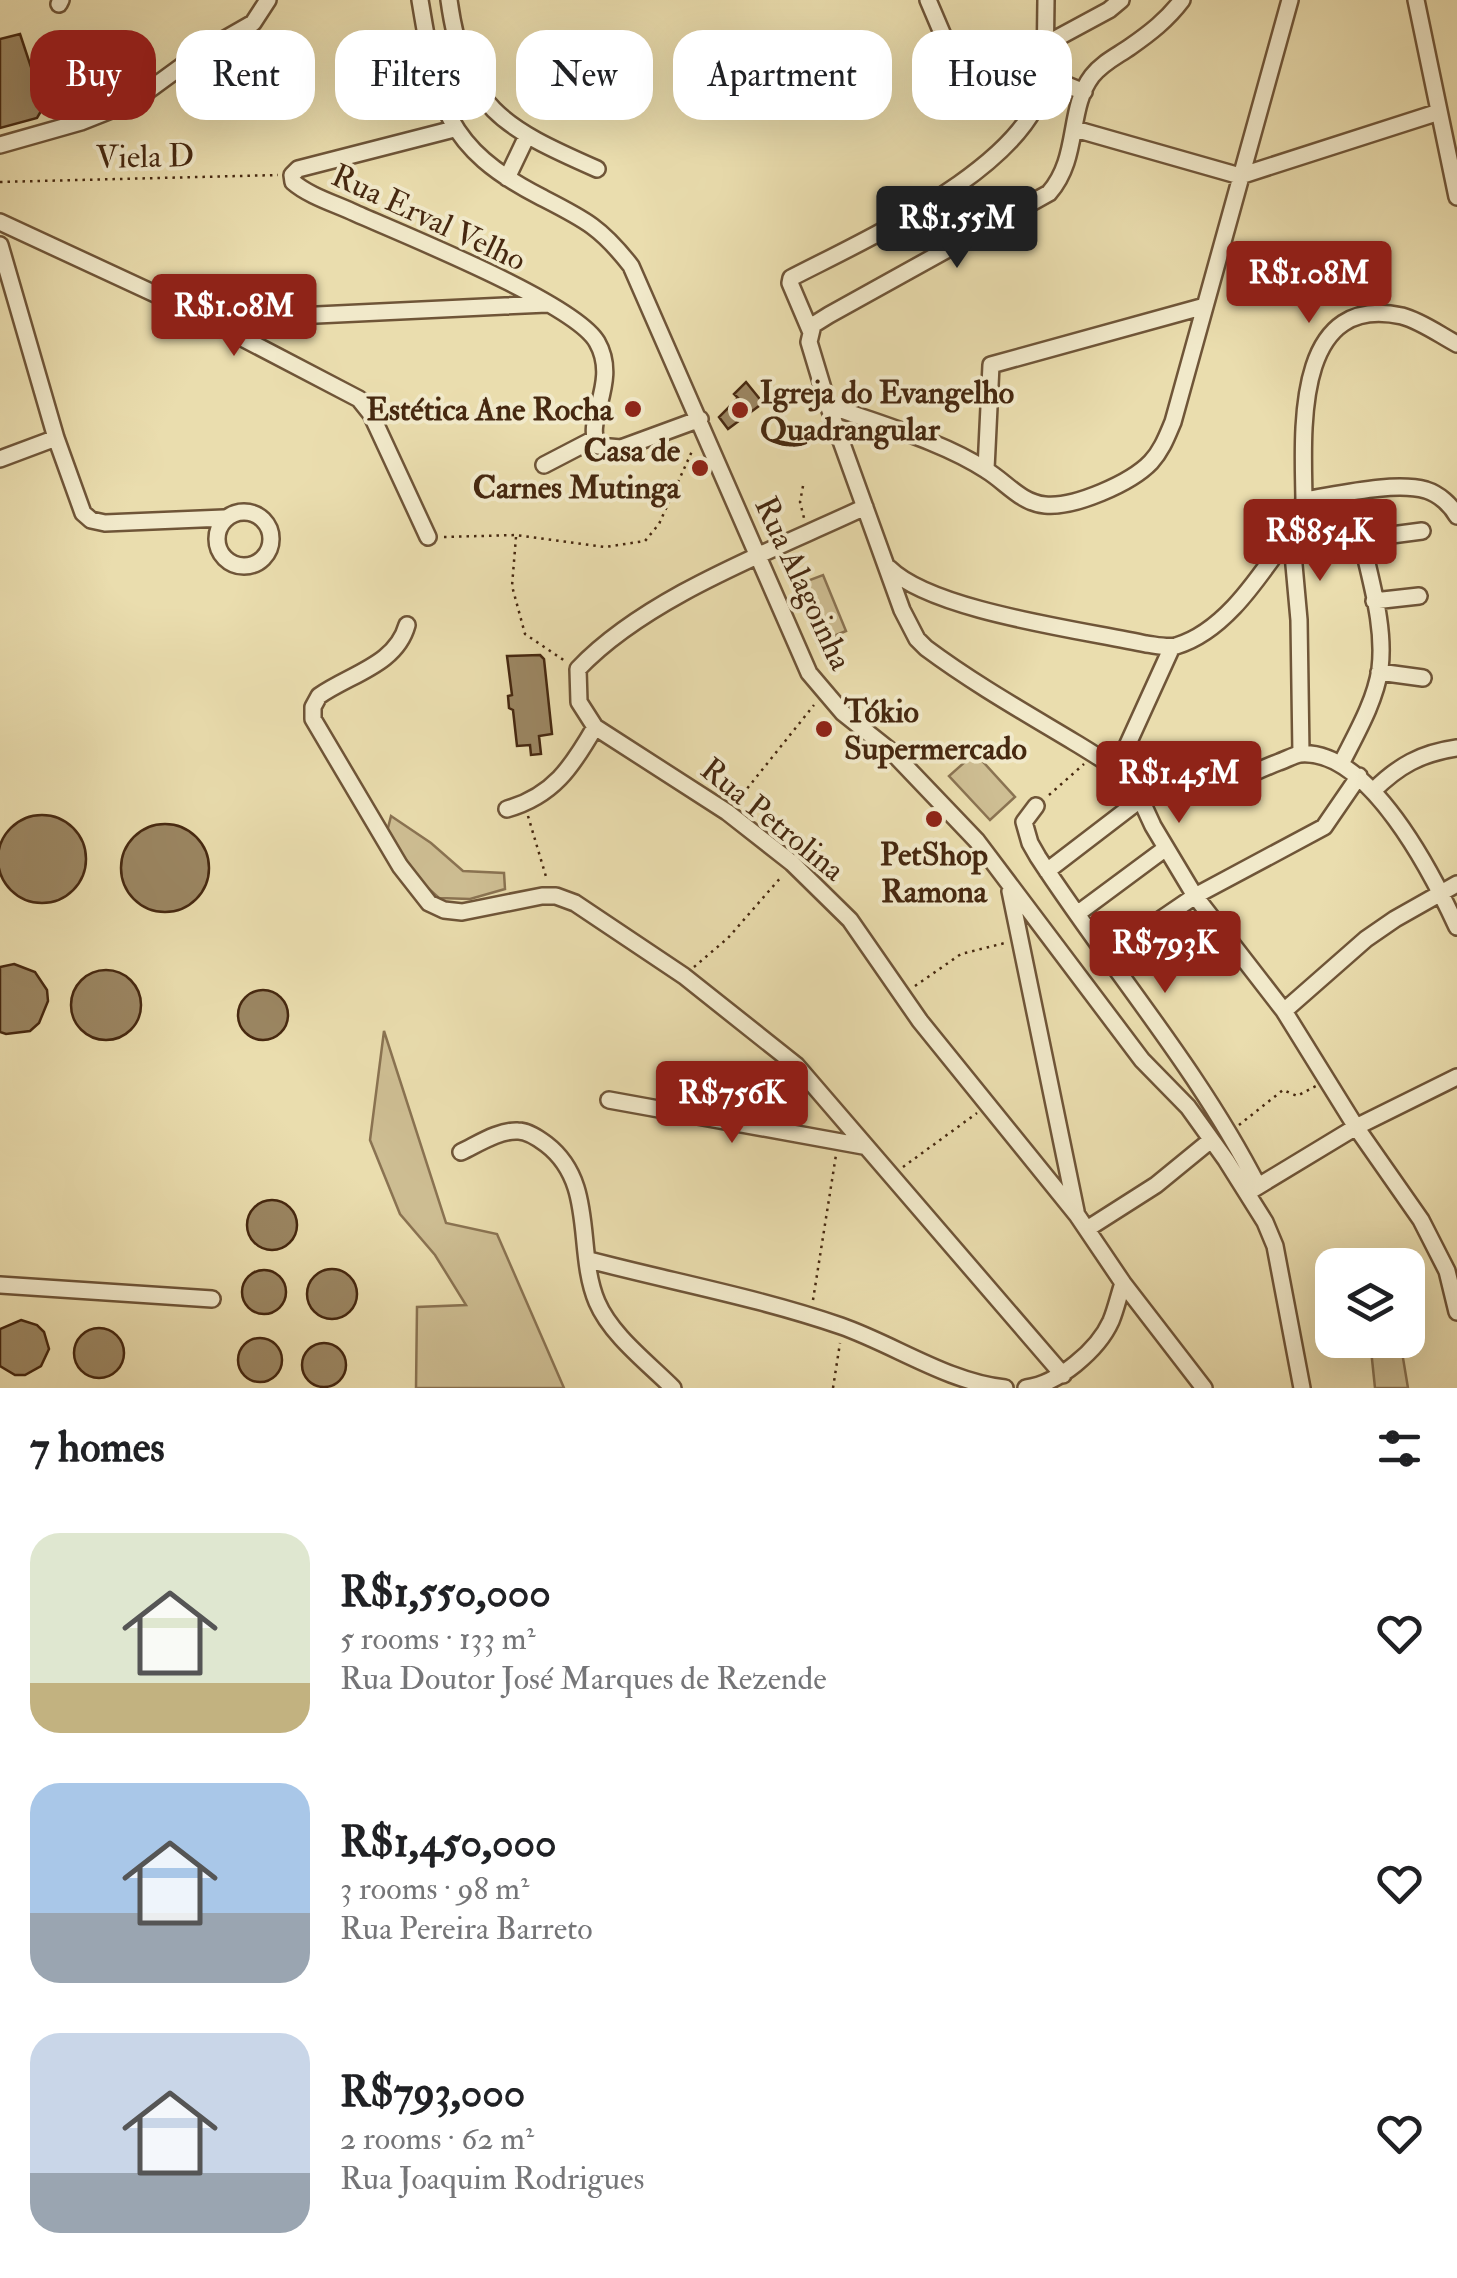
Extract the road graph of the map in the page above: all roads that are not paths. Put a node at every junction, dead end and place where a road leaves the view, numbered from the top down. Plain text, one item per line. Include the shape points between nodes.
1 (268, 0) edge
2 (420, 0) edge
3 (449, 0) edge
4 (928, 0) edge
5 (1046, 0) edge
6 (1121, 0) edge
7 (1182, 0) edge
8 (1290, 0) edge
9 (1416, 0) edge
10 (941, 30) edge
11 (1046, 30) edge
12 (1072, 30) edge
13 (1072, 89) edge
14 (1084, 92) junction
15 (1439, 112) junction
16 (1026, 120) edge
17 (454, 128) junction
18 (1075, 129) junction
19 (527, 136) junction
20 (0, 145) edge
21 (596, 169) dead end
22 (1240, 176) junction
23 (507, 178) junction
24 (1457, 197) edge
25 (0, 222) edge
26 (0, 245) edge
27 (548, 304) junction
28 (1205, 306) junction
29 (207, 320) junction
30 (810, 330) junction
31 (1457, 344) edge
32 (828, 406) junction
33 (702, 424) junction
34 (56, 438) junction
35 (594, 439) junction
36 (0, 459) edge
37 (544, 465) dead end
38 (986, 469) junction
39 (1304, 500) junction
40 (865, 506) junction
41 (1457, 516) edge
42 (224, 518) dead end
43 (1358, 521) dead end
44 (1422, 530) dead end
45 (1291, 532) junction
46 (428, 537) road end
47 (1361, 539) junction
48 (760, 557) junction
49 (886, 565) junction
50 (1419, 596) dead end
51 (1374, 600) junction
52 (407, 625) dead end
53 (1172, 647) junction
54 (1380, 672) junction
55 (1424, 678) dead end
56 (594, 726) junction
57 (1457, 748) edge
58 (1301, 754) junction
59 (1342, 764) junction
60 (1123, 771) junction
61 (1360, 776) junction
62 (1373, 791) junction
63 (1141, 799) junction
64 (1036, 806) road end
65 (506, 809) dead end
66 (1166, 848) junction
67 (1047, 871) junction
68 (1457, 884) edge
69 (1009, 886) junction
70 (1442, 894) junction
71 (1195, 896) junction
72 (1077, 914) junction
73 (1457, 927) edge
74 (1108, 956) junction
75 (1284, 1010) junction
76 (1457, 1077) edge
77 (1206, 1093) junction
78 (609, 1100) dead end
79 (1188, 1107) junction
80 (1356, 1127) junction
81 (1211, 1140) junction
82 (863, 1146) junction
83 (461, 1152) dead end
84 (1253, 1189) junction
85 (1082, 1222) junction
86 (589, 1260) junction
87 (1123, 1283) junction
88 (0, 1285) edge
89 (212, 1298) dead end
90 (1457, 1312) edge
91 (1063, 1375) junction
92 (673, 1388) edge
93 (1006, 1388) edge
94 (1026, 1388) edge
95 (1204, 1388) edge
96 (1302, 1388) edge

1 - 20 street via 253,24 134,101
2 - 17 street via 435,77
3 - 19 street via 467,70 504,122
4 - 10 street
5 - 11 street
6 - 12 street
7 - 14 street via 1156,29 1091,77
8 - 22 street
9 - 15 street
13 - 14 street
14 - 18 street
15 - 22 street
15 - 24 street
16 - 30 street via 970,178 791,278
17 - 23 street, Rua Alagoinha
17 - 27 street, Rua Erval Velho via 292,174 299,187
18 - 22 street
18 - 30 street via 1067,165 1049,192
19 - 21 street
19 - 23 street
22 - 28 street
23 - 33 street, Rua Alagoinha via 609,237 631,266
25 - 29 street
26 - 34 street
27 - 29 street
27 - 35 street, Rua Erval Velho via 588,329 605,360
28 - 38 street via 991,365
28 - 38 street via 1173,422 1150,463 1112,488 1048,506 1016,493
29 - 46 street via 359,399
30 - 32 street
31 - 39 street via 1402,316 1351,318 1331,333 1309,377
32 - 38 street
32 - 40 street
33 - 35 street via 609,450
33 - 48 street, Rua Alagoinha
34 - 36 street
34 - 42 street via 90,520
35 - 37 street
39 - 41 street via 1426,490
39 - 45 street
40 - 48 street
40 - 49 street
43 - 47 street
44 - 47 street
45 - 53 street via 1228,612
45 - 58 street
47 - 51 street
48 - 56 street via 643,617 578,669 579,702
48 - 69 street, Rua Alagoinha via 798,652 823,692 919,779
49 - 53 street via 926,593 961,604
49 - 60 street via 908,626 926,648
50 - 51 street
51 - 54 street
52 - 82 street via 390,656 319,696 312,719 400,866 430,903 462,912 551,896 575,904 684,976 796,1065
53 - 60 street
54 - 55 street
54 - 59 street
56 - 65 street via 559,782
56 - 85 street, Rua Petrolina via 727,812 850,920 902,996
57 - 62 street via 1422,755
58 - 59 street
58 - 60 street via 1193,792 1170,791
59 - 61 street
60 - 63 street
61 - 62 street
61 - 71 street via 1324,827
62 - 70 street
63 - 66 street
63 - 67 street
64 - 67 street via 1025,831
66 - 71 street
66 - 72 street
67 - 72 street
68 - 70 street
69 - 79 street, Rua Alagoinha via 1142,1060
69 - 85 street
70 - 73 street
70 - 75 street via 1366,940
71 - 74 street
71 - 75 street
72 - 74 street
74 - 77 street
75 - 80 street
76 - 80 street
77 - 79 street
77 - 84 street
78 - 82 street
79 - 81 street, Rua Alagoinha
80 - 84 street
80 - 90 street via 1434,1243
81 - 84 street, Rua Alagoinha
81 - 85 street via 1170,1174
82 - 91 street
83 - 86 street via 506,1132 522,1131 547,1145 577,1191
84 - 96 street, Rua Alagoinha via 1275,1246
85 - 87 street, Rua Petrolina
86 - 92 street via 604,1314
86 - 93 street via 810,1316 971,1381
87 - 91 street via 1109,1324
87 - 95 street, Rua Petrolina
88 - 89 street
91 - 94 street

